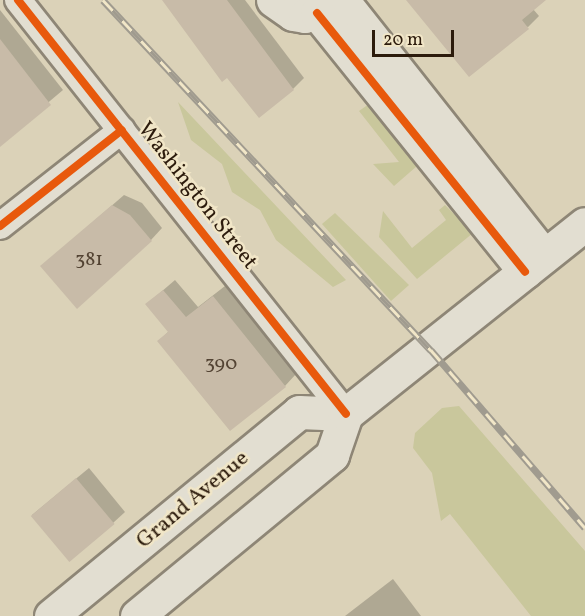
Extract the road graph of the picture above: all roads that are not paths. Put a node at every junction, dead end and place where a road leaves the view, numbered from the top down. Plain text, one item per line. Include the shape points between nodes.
1 (18, 0) edge
2 (273, 0) edge
3 (331, 4) edge
4 (122, 130) junction
5 (585, 224) edge
6 (0, 226) edge
7 (534, 264) junction
8 (346, 414) junction
9 (51, 616) edge
10 (137, 616) edge

1 - 4 street, Washington Street
2 - 3 main road via 293,14
3 - 7 main road
4 - 6 street
4 - 8 street, Washington Street
5 - 7 main road
7 - 8 main road
8 - 9 main road, Grand Avenue via 299,412
8 - 10 main road via 332,455

